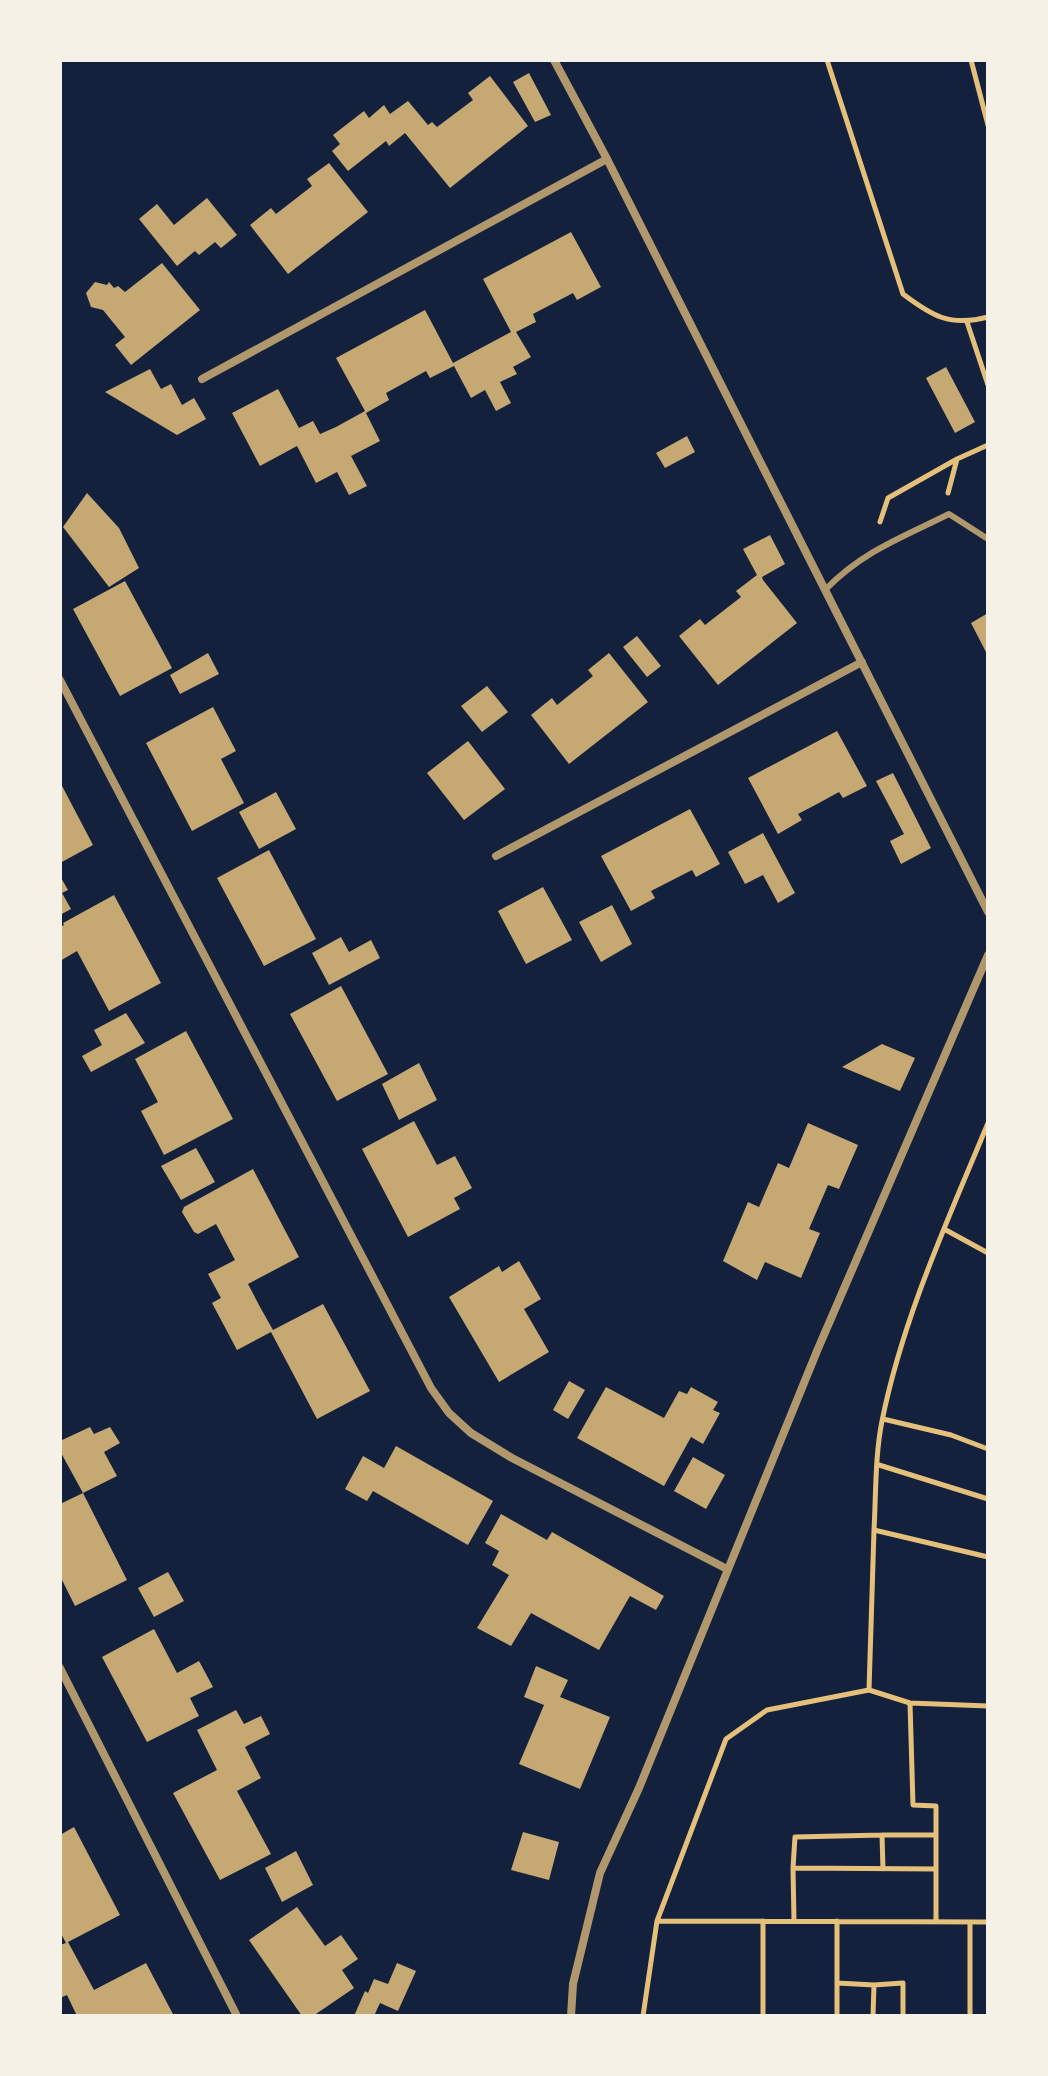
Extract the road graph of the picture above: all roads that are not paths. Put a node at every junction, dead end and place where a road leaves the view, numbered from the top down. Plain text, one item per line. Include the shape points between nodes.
1 (554, 60) edge
2 (607, 159) junction
3 (202, 379) dead end
4 (988, 539) edge
5 (826, 589) junction
6 (862, 662) junction
7 (60, 680) edge
8 (496, 856) dead end
9 (988, 912) edge
10 (988, 955) edge
11 (727, 1569) junction
12 (60, 1668) edge
13 (237, 2016) edge
14 (571, 2016) edge

1 - 2 street
2 - 3 street
2 - 5 street
4 - 5 lane via 949,514 870,553
5 - 6 street
6 - 8 street
6 - 9 street
7 - 11 street via 431,1388 449,1413 512,1458
10 - 11 street
11 - 14 street via 600,1873 573,1984
12 - 13 street

